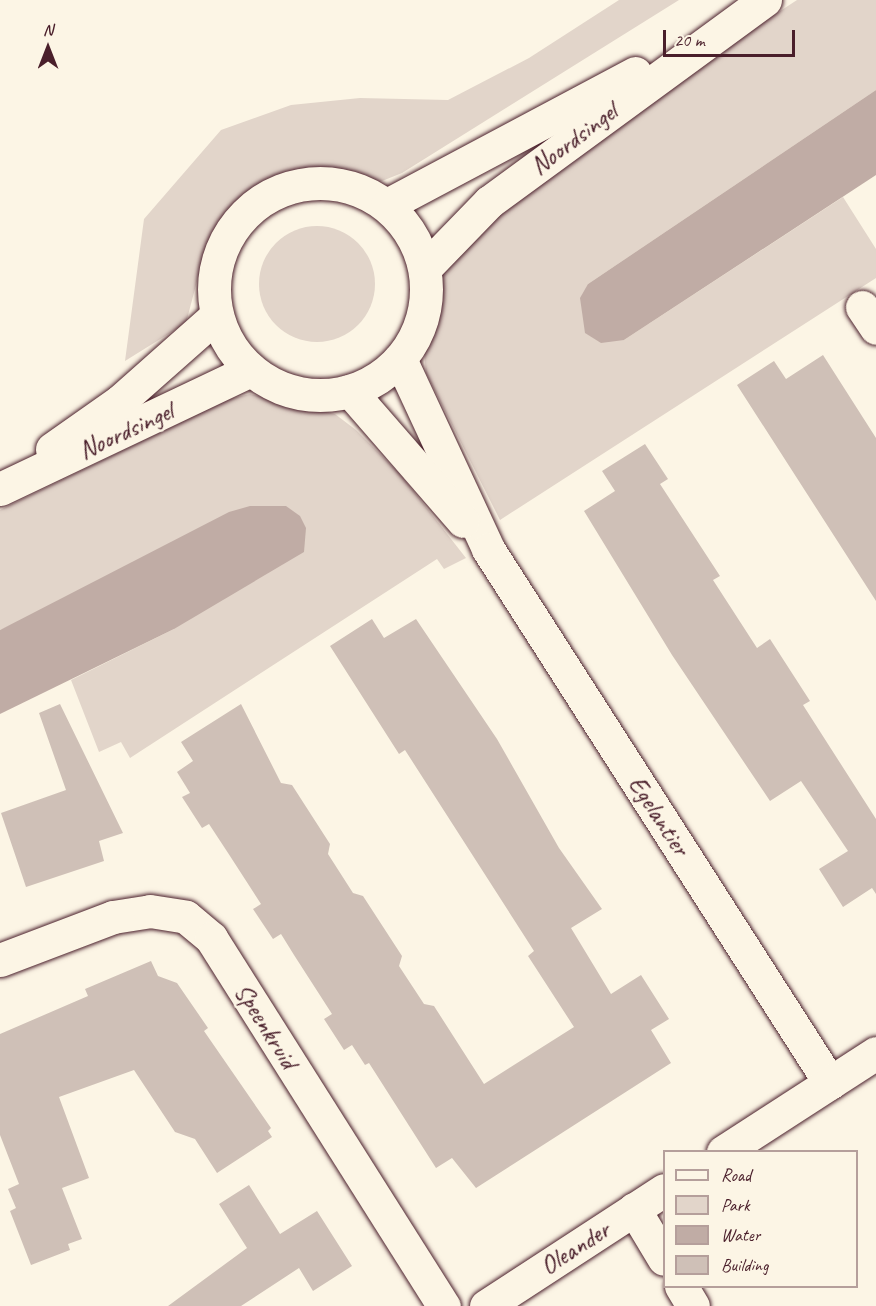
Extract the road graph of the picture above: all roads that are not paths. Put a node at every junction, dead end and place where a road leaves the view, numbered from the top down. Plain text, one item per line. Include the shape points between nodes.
1 (765, 0) edge
2 (732, 21) junction
3 (387, 205) junction
4 (425, 268) junction
5 (216, 316) junction
6 (400, 359) junction
7 (251, 370) junction
8 (350, 391) junction
9 (0, 488) edge
10 (488, 549) junction
11 (0, 960) edge
12 (876, 1053) edge
13 (830, 1083) junction
14 (726, 1150) edge
15 (663, 1191) edge
16 (634, 1209) junction
17 (663, 1257) edge
18 (682, 1288) edge
19 (444, 1306) edge
20 (486, 1306) edge
21 (693, 1306) edge

1 - 2 street, Noordsingel
2 - 3 street, Noordsingel
2 - 4 street, Noordsingel via 489,202
3 - 4 street via 410,231
3 - 5 street via 360,189 325,182 283,188 252,206 226,237 214,273
4 - 6 street via 426,304 416,336
5 - 7 street via 233,351
5 - 9 street, Noordsingel via 120,401
6 - 8 street via 380,377
6 - 10 street, Egelantier
7 - 8 street via 278,387 309,395
7 - 9 street, Noordsingel
8 - 10 street, Egelantier
10 - 13 street, Egelantier
11 - 19 street, Speenkruid via 114,918 150,911 186,917 211,938
12 - 13 street
13 - 14 street
15 - 16 street, Oleander
16 - 17 street
16 - 20 street, Oleander
18 - 21 street

